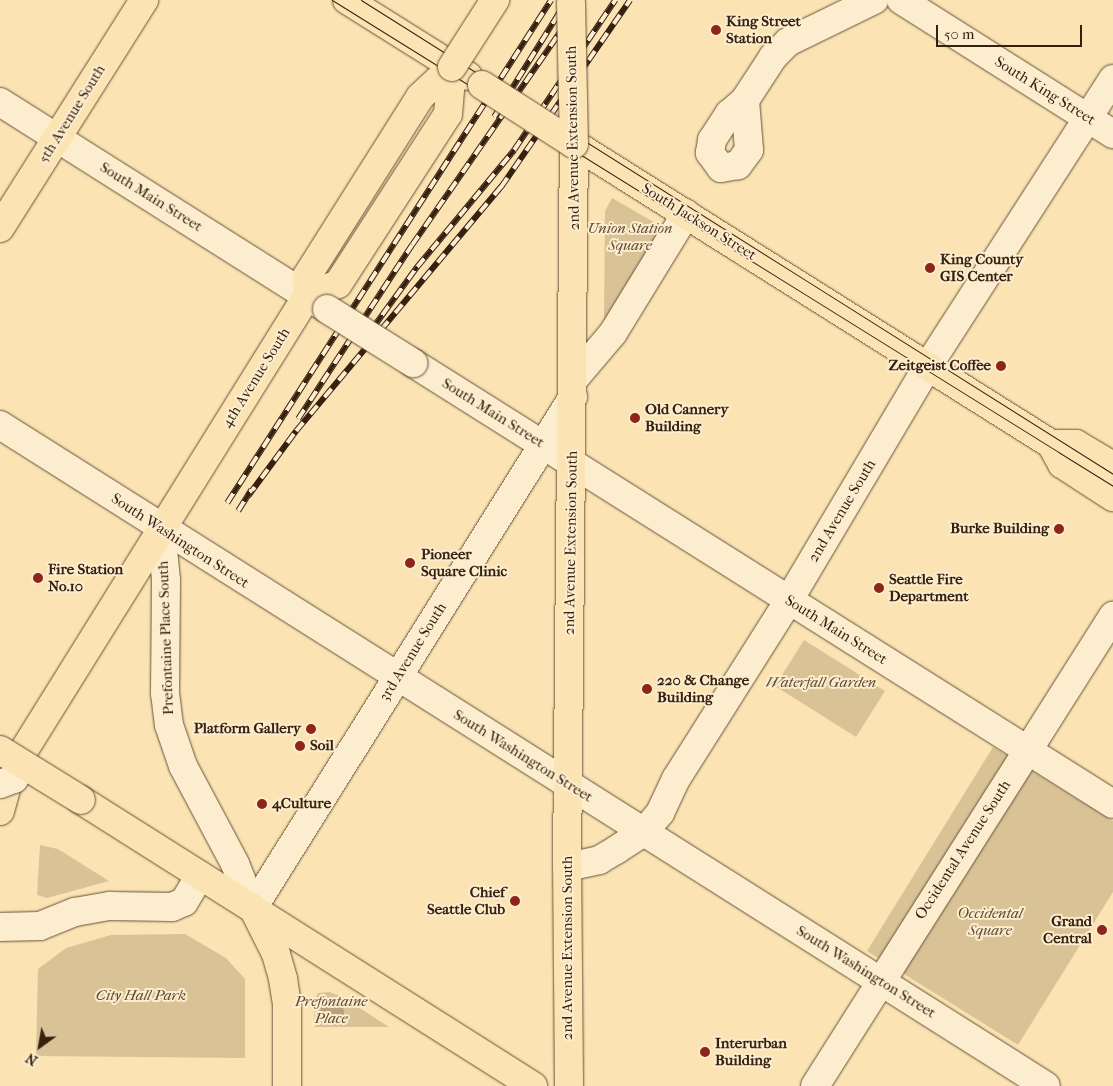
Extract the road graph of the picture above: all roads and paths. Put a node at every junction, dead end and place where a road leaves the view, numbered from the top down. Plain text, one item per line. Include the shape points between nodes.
1 (144, 0) edge
2 (347, 0) edge
3 (495, 0) edge
4 (571, 0) edge
5 (874, 0) edge
6 (901, 0) edge
7 (452, 66) junction
8 (1113, 79) edge
9 (745, 100) dead end
10 (0, 102) edge
11 (1088, 118) junction
12 (1113, 134) edge
13 (57, 138) junction
14 (574, 144) junction
15 (686, 214) junction
16 (0, 228) edge
17 (317, 303) junction
18 (928, 366) junction
19 (574, 388) junction
20 (0, 425) edge
21 (1051, 444) junction
22 (544, 445) junction
23 (572, 463) junction
24 (1113, 466) edge
25 (1113, 497) edge
26 (161, 529) junction
27 (789, 600) junction
28 (1113, 616) edge
29 (398, 676) junction
30 (1027, 750) junction
31 (13, 758) edge
32 (568, 783) junction
33 (0, 784) edge
34 (1113, 804) edge
35 (0, 811) edge
36 (644, 832) junction
37 (567, 867) junction
38 (200, 874) junction
39 (253, 908) junction
40 (0, 926) edge
41 (880, 981) junction
42 (287, 1086) edge
43 (533, 1086) edge
44 (569, 1086) edge
45 (815, 1086) edge
46 (1046, 1086) edge

1 - 13 main road, 5th Avenue South
2 - 7 main road, South Jackson Street
3 - 7 main road, bridge
4 - 14 main road, 2nd Avenue Extension South, bridge
5 - 9 street via 788,42
6 - 11 street, South King Street
7 - 14 main road, South Jackson Street, bridge
7 - 17 main road via 420,97 306,276
8 - 11 street, 2nd Avenue South
10 - 13 street, South Main Street
11 - 12 street, South King Street
11 - 18 street, 2nd Avenue South
13 - 16 main road, 5th Avenue South
13 - 17 street, South Main Street
14 - 15 main road, South Jackson Street
14 - 19 main road, 2nd Avenue Extension South
15 - 18 main road, South Jackson Street
15 - 19 street, 3rd Avenue South via 613,333
17 - 22 street, South Main Street, bridge
17 - 26 main road, 4th Avenue South
18 - 21 main road, South Jackson Street
18 - 27 street, 2nd Avenue South
19 - 22 street, 3rd Avenue South
19 - 23 main road, 2nd Avenue Extension South
20 - 26 street, South Washington Street
21 - 24 main road via 1076,444
21 - 25 main road, South Jackson Street via 1062,464
22 - 23 street, South Main Street
22 - 29 street, 3rd Avenue South
23 - 27 street, South Main Street
23 - 32 main road, 2nd Avenue Extension South
26 - 29 street, South Washington Street
26 - 31 main road, 4th Avenue South
26 - 39 street, Prefontaine Place South via 166,580 165,693 169,725 183,766 235,864
27 - 30 street, South Main Street
27 - 36 street, 2nd Avenue South via 676,779 660,813
28 - 30 street, Occidental Avenue South
29 - 32 street, South Washington Street
29 - 39 street, 3rd Avenue South
30 - 34 street, South Main Street
30 - 41 street, Occidental Avenue South
31 - 33 street, bridge via 14,778
31 - 35 main road, 4th Avenue South
31 - 38 main road, bridge
32 - 36 street, South Washington Street
32 - 37 main road, 2nd Avenue Extension South
36 - 37 street, 2nd Avenue South via 599,860
36 - 41 street, South Washington Street
37 - 44 main road, 2nd Avenue Extension South
38 - 39 main road
38 - 40 street via 184,902 172,907 110,906 75,912 40,926
39 - 42 main road via 276,954 287,1005
39 - 43 main road
41 - 45 street, Occidental Avenue South
41 - 46 street, South Washington Street

